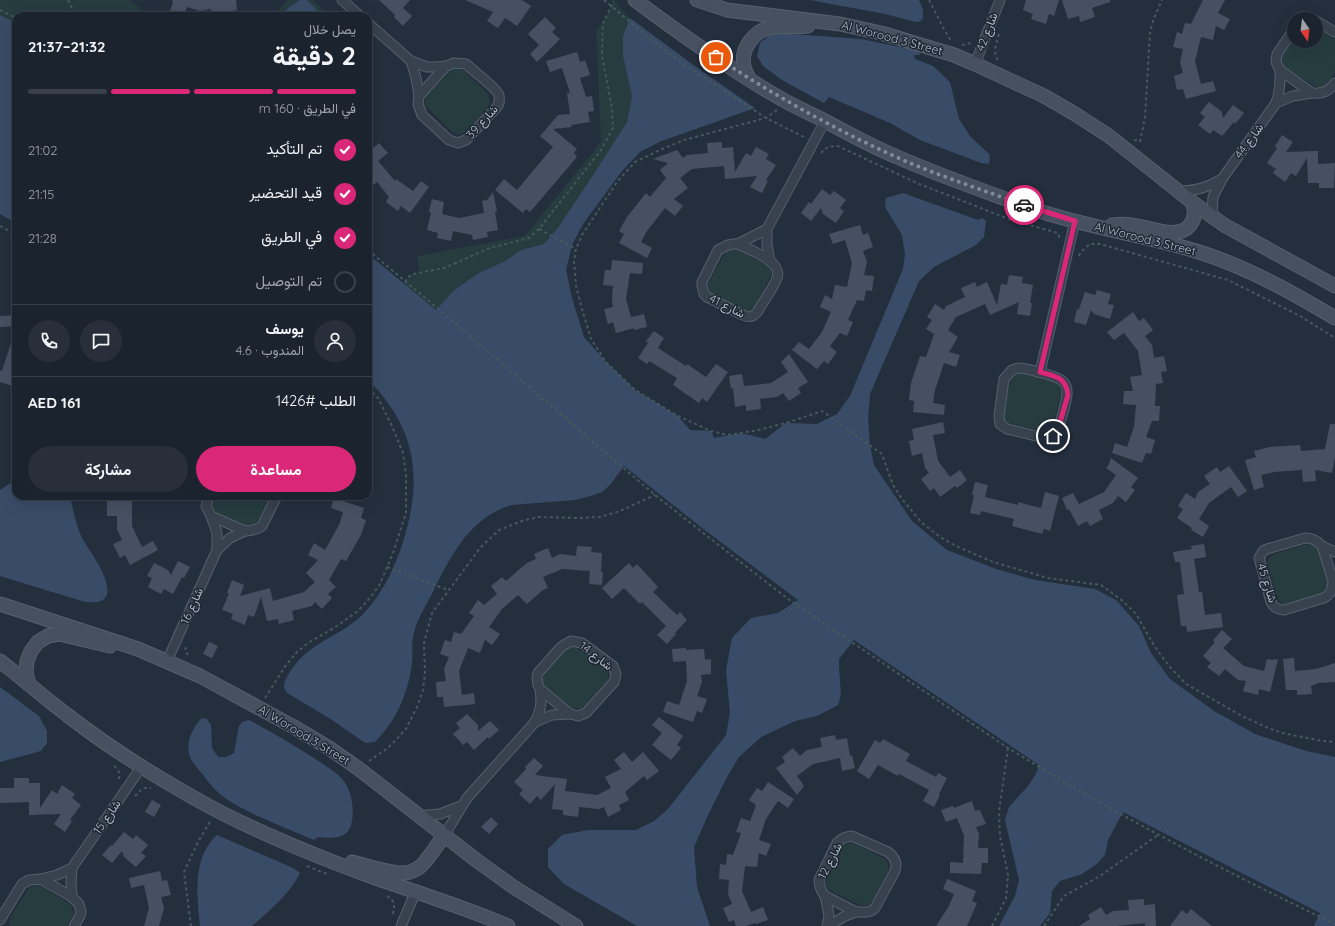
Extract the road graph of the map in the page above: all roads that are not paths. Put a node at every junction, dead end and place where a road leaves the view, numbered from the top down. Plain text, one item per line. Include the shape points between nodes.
1 (342, 0) edge
2 (635, 0) edge
3 (697, 0) edge
4 (1000, 0) edge
5 (356, 12) edge
6 (840, 24) junction
7 (1323, 25) edge
8 (372, 27) edge
9 (1335, 32) edge
10 (1287, 39) edge
11 (411, 61) junction
12 (975, 64) junction
13 (446, 66) junction
14 (1280, 70) junction
15 (749, 79) junction
16 (1335, 83) edge
17 (1312, 93) junction
18 (419, 96) junction
19 (1276, 103) junction
20 (825, 121) junction
21 (1222, 179) junction
22 (1180, 192) junction
23 (1192, 202) junction
24 (1212, 216) junction
25 (1075, 221) junction
26 (1098, 226) junction
27 (767, 229) junction
28 (738, 244) junction
29 (770, 261) junction
30 (1335, 286) edge
31 (1335, 318) edge
32 (1040, 372) junction
33 (208, 500) edge
34 (275, 500) edge
35 (211, 516) junction
36 (246, 531) junction
37 (1322, 546) junction
38 (217, 550) junction
39 (1335, 552) edge
40 (1334, 579) edge
41 (0, 604) edge
42 (138, 649) junction
43 (0, 661) edge
44 (167, 662) junction
45 (29, 684) junction
46 (540, 689) junction
47 (570, 714) junction
48 (535, 722) junction
49 (142, 766) junction
50 (461, 806) junction
51 (418, 816) junction
52 (444, 836) junction
53 (310, 853) junction
54 (72, 868) junction
55 (41, 879) junction
56 (416, 891) junction
57 (825, 896) junction
58 (72, 897) junction
59 (856, 912) junction
60 (0, 920) edge
61 (74, 926) edge
62 (400, 926) edge
63 (508, 926) edge
64 (576, 926) edge
65 (827, 926) edge
66 (830, 926) edge

1 - 5 street
2 - 15 street, Al Worood 3 Street
3 - 6 street, Al Worood 3 Street via 727,10
4 - 12 street, شارع 42
6 - 12 street, Al Worood 3 Street via 881,33
6 - 15 street via 772,27 760,32 750,41 744,53 744,66
7 - 9 street
8 - 11 street, شارع 39
10 - 14 street, شارع 44 via 1277,54 1276,62
11 - 13 street, شارع 39 via 427,66
11 - 18 street, شارع 39
12 - 22 street, Al Worood 3 Street via 1044,96 1109,136
13 - 18 street
13 - 18 street, شارع 39 via 454,63 466,64 496,90 500,99 497,107 466,140 453,143 422,115 418,104
14 - 17 street
14 - 19 street, شارع 44 via 1281,86
15 - 20 street, Al Worood 3 Street
16 - 17 street via 1327,91
17 - 19 street via 1293,96
19 - 21 street, شارع 44
20 - 25 street, Al Worood 3 Street via 928,170 1034,209
20 - 27 street
21 - 22 street, شارع 44 via 1202,189
21 - 24 street, شارع 44 via 1213,197
22 - 23 street, Al Worood 3 Street
23 - 24 street, Al Worood 3 Street
23 - 26 street via 1194,220 1188,228 1180,232 1171,233 1126,224
24 - 30 street, Al Worood 3 Street via 1244,237
25 - 26 street, Al Worood 3 Street
25 - 32 street
26 - 31 street, Al Worood 3 Street via 1196,251 1225,262 1273,283
27 - 28 street, شارع 41
27 - 29 street, شارع 41
28 - 29 street
28 - 29 street, شارع 41 via 728,244 718,250 702,282 707,297 747,317 752,317 778,277 778,270
32 - 32 street via 1018,368 1008,374 1004,379 999,420 1007,429 1049,438 1058,429 1068,395 1065,384 1057,377
33 - 35 street, شارع 16 via 206,506
34 - 36 street, شارع 16 via 262,526
35 - 36 street
35 - 38 street, شارع 16 via 217,533
36 - 38 street, شارع 16 via 230,538
37 - 39 street, شارع 45
37 - 40 street, شارع 45
37 - 40 street, شارع 45 via 1314,540 1305,538 1263,551 1259,558 1271,602 1276,608 1284,610 1324,598 1332,591
38 - 44 street, شارع 16
41 - 42 street, Al Worood 3 Street
42 - 44 street, Al Worood 3 Street
42 - 45 street via 104,646 59,634 48,636 38,642 27,661 26,673
43 - 45 street
44 - 51 street, Al Worood 3 Street via 200,676 294,727 359,769
45 - 49 street via 103,742
46 - 47 street
46 - 47 street, شارع 14 via 538,673 561,646 571,641 582,643 613,666 616,674 614,682 586,713 578,716
46 - 48 street, شارع 14 via 541,706
47 - 48 street, شارع 14 via 552,715
48 - 50 street, شارع 14
49 - 53 street via 217,810
49 - 54 street, شارع 15
50 - 51 street via 440,814
50 - 52 street, شارع 14
51 - 52 street, Al Worood 3 Street
52 - 53 street via 420,866 404,873
52 - 64 street, Al Worood 3 Street via 512,886
53 - 56 street
54 - 55 street
54 - 58 street
55 - 58 street
55 - 60 street via 29,880 22,884
56 - 62 street
56 - 63 street
57 - 59 street, شارع 12
57 - 59 street, شارع 12 via 820,889 819,880 841,839 852,836 888,852 896,861 894,873 875,908 867,912
57 - 65 street, شارع 12 via 829,915
58 - 61 street via 79,904 81,912
59 - 66 street, شارع 12 via 847,914

